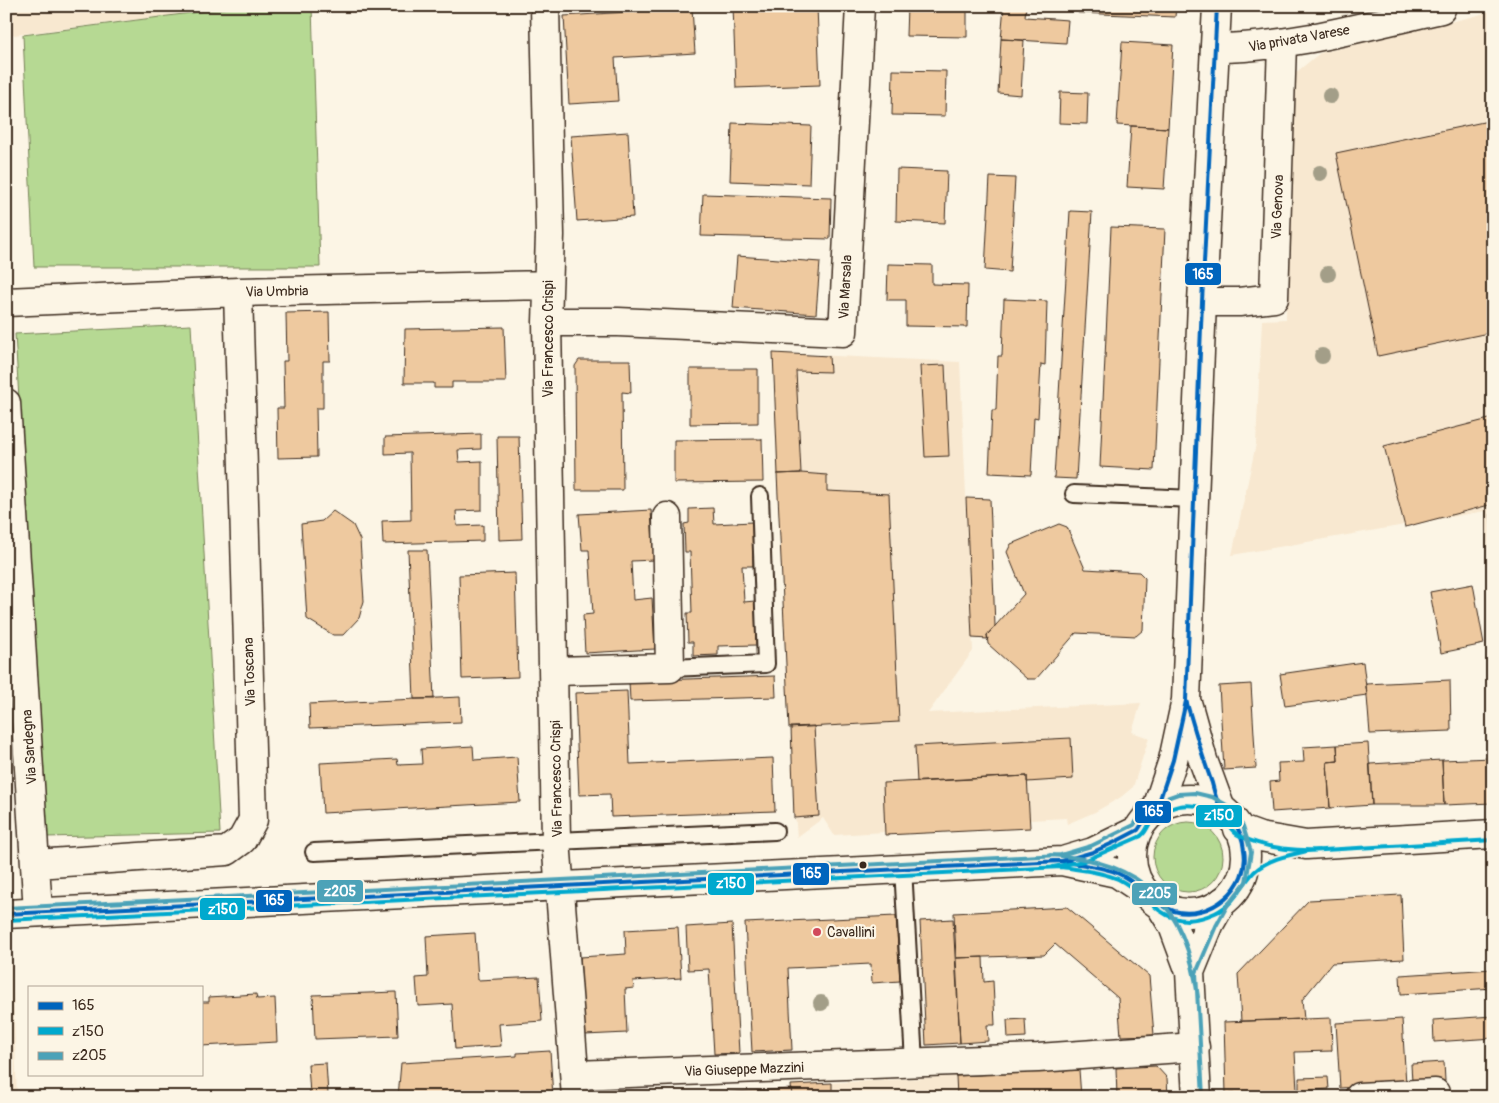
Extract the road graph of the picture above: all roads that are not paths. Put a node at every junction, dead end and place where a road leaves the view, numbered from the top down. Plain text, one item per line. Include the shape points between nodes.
1 (544, 6) edge
2 (860, 6) edge
3 (1217, 6) edge
4 (1441, 9) dead end
5 (1282, 43) junction
6 (1215, 48) junction
7 (547, 285) junction
8 (238, 292) junction
9 (6, 302) edge
10 (1202, 302) junction
11 (547, 322) junction
12 (6, 403) edge
13 (1074, 494) dead end
14 (760, 496) dead end
15 (1194, 499) junction
16 (667, 517) dead end
17 (670, 668) junction
18 (555, 671) junction
19 (1186, 700) junction
20 (1157, 808) junction
21 (1230, 819) junction
22 (1138, 830) junction
23 (776, 831) dead end
24 (1493, 834) edge
25 (556, 840) junction
26 (1306, 845) junction
27 (314, 852) dead end
28 (1062, 861) junction
29 (36, 864) junction
30 (903, 868) junction
31 (1240, 880) junction
32 (559, 886) junction
33 (1152, 898) junction
34 (1222, 902) junction
35 (38, 912) junction
36 (6, 914) edge
37 (1190, 972) junction
38 (1195, 1047) junction
39 (914, 1062) junction
40 (575, 1086) edge
41 (1197, 1097) edge
42 (1359, 1097) edge
43 (1436, 1097) edge

1 - 7 street, Via Francesco Crispi via 550,235
2 - 11 street, Via Marsala via 843,332
3 - 6 street
4 - 5 street, Via privata Varese
5 - 6 street, Via privata Varese
5 - 10 street, Via Genova via 1274,298
6 - 10 street
7 - 8 street, Via Umbria
7 - 11 street, Via Francesco Crispi
8 - 9 street, Via Umbria
8 - 29 street, Via Toscana via 253,820 242,840 227,851
10 - 15 street
11 - 18 street, Via Francesco Crispi
12 - 29 street, Via Sardegna
13 - 15 lane
14 - 17 lane via 766,664
15 - 19 street
16 - 17 street
17 - 18 street
18 - 25 street, Via Francesco Crispi
19 - 20 street via 1174,760
19 - 21 street via 1203,760
20 - 21 street via 1179,800 1194,799 1208,803
20 - 22 street
21 - 26 street via 1260,837
21 - 31 street via 1245,852
22 - 28 street via 1093,852
22 - 33 street via 1132,860 1135,876
23 - 25 lane
24 - 26 street
25 - 27 lane
25 - 32 street, Via Francesco Crispi
26 - 31 street via 1265,857
28 - 30 street
28 - 33 street via 1117,872
29 - 35 street, Via Sardegna
30 - 32 street
30 - 39 lane
31 - 34 street
32 - 35 street
32 - 40 street, Via Francesco Crispi
33 - 34 street via 1175,911 1191,913 1207,910
33 - 37 street via 1173,926
34 - 37 street
35 - 36 street
37 - 38 street
38 - 39 street, Via Giuseppe Mazzini via 1038,1058
38 - 41 street
39 - 40 street, Via Giuseppe Mazzini
42 - 43 street via 1435,1093

